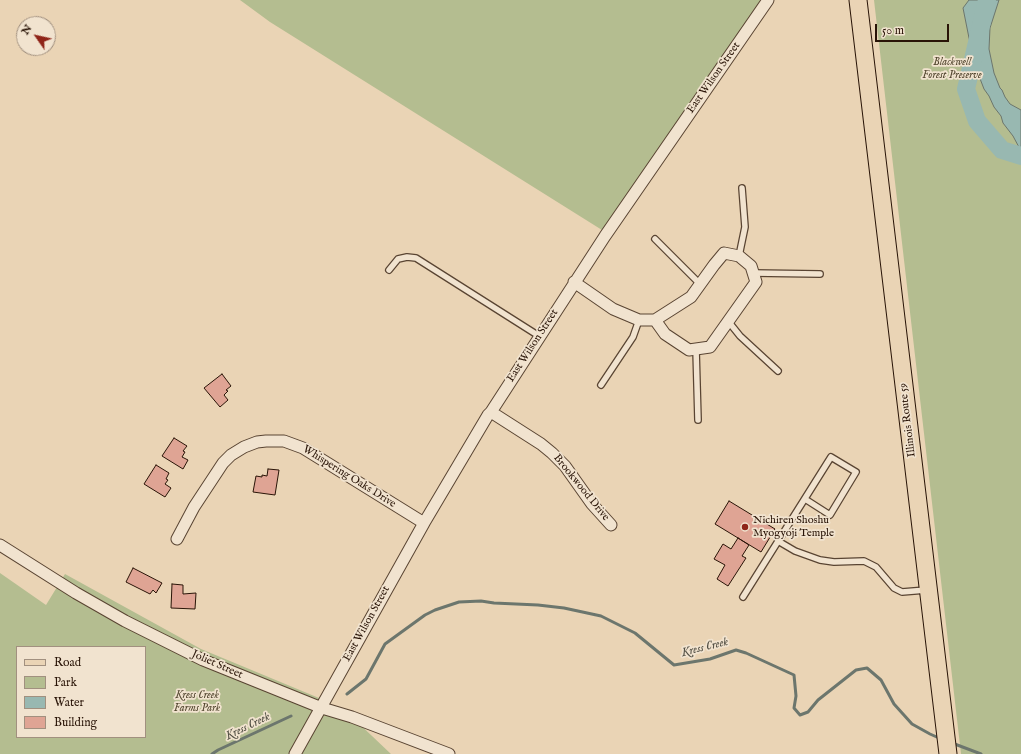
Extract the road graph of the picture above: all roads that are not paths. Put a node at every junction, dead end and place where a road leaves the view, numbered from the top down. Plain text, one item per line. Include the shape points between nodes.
1 (768, 0) edge
2 (858, 0) edge
3 (742, 188) dead end
4 (655, 239) dead end
5 (739, 256) junction
6 (389, 270) dead end
7 (753, 273) junction
8 (820, 274) dead end
9 (574, 282) junction
10 (700, 284) junction
11 (639, 320) junction
12 (655, 320) junction
13 (728, 321) junction
14 (539, 336) junction
15 (696, 349) junction
16 (778, 371) dead end
17 (601, 385) dead end
18 (491, 412) junction
19 (698, 420) dead end
20 (805, 499) junction
21 (424, 523) junction
22 (611, 525) dead end
23 (177, 539) dead end
24 (778, 541) junction
25 (0, 545) edge
26 (928, 590) junction
27 (743, 597) dead end
28 (322, 708) junction
29 (948, 753) edge
30 (295, 754) edge
31 (449, 754) edge

1 - 9 street, East Wilson Street
2 - 26 main road, Illinois Route 59
3 - 5 lane via 745,227
4 - 10 lane
5 - 7 street via 751,266
5 - 10 street via 724,253
6 - 14 lane via 398,259 416,258
7 - 8 lane
7 - 13 street via 756,282
9 - 11 street via 614,309
9 - 14 street, East Wilson Street
10 - 12 street via 691,297
11 - 12 street
11 - 17 lane via 633,337
12 - 15 street via 665,334 689,350
13 - 15 street via 710,347
13 - 16 lane via 740,336
14 - 18 street, East Wilson Street
15 - 19 lane
18 - 21 street, East Wilson Street
18 - 22 street, Brookwood Drive via 552,452
20 - 20 lane via 831,458 856,472 830,515
20 - 24 lane
21 - 23 street, Whispering Oaks Drive via 303,448 284,441 266,441 244,447 223,463 194,507
21 - 28 street, East Wilson Street
24 - 26 lane via 795,552 820,560 864,561 876,567 894,588 902,592
24 - 27 lane
25 - 28 street, Joliet Street via 125,621 203,660
26 - 29 main road, Illinois Route 59
28 - 30 street, East Wilson Street
28 - 31 street, Joliet Street

